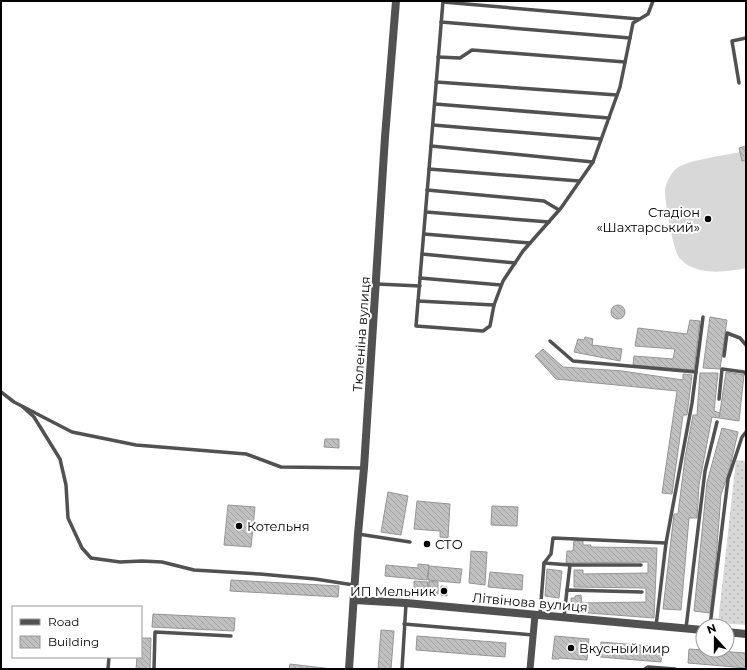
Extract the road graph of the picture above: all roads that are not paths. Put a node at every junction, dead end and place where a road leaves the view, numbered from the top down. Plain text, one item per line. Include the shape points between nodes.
1 (396, 1) edge
2 (653, 1) edge
3 (443, 2) edge
4 (640, 19) junction
5 (441, 22) junction
6 (630, 38) junction
7 (746, 38) edge
8 (438, 57) junction
9 (625, 62) junction
10 (436, 82) junction
11 (740, 83) dead end
12 (616, 95) junction
13 (435, 104) junction
14 (608, 118) junction
15 (433, 125) junction
16 (601, 139) junction
17 (431, 146) junction
18 (593, 162) junction
19 (429, 169) junction
20 (579, 181) junction
21 (427, 190) junction
22 (559, 210) junction
23 (426, 212) junction
24 (549, 222) junction
25 (424, 234) junction
26 (530, 243) junction
27 (422, 254) junction
28 (515, 263) junction
29 (420, 278) junction
30 (376, 284) junction
31 (501, 285) junction
32 (420, 286) junction
33 (418, 301) junction
34 (494, 305) junction
35 (703, 317) dead end
36 (550, 341) dead end
37 (746, 345) edge
38 (724, 356) dead end
39 (696, 372) junction
40 (746, 374) edge
41 (1, 392) edge
42 (719, 399) dead end
43 (23, 407) junction
44 (717, 422) dead end
45 (746, 432) edge
46 (364, 468) junction
47 (358, 534) junction
48 (410, 542) dead end
49 (666, 544) junction
50 (544, 563) junction
51 (570, 565) junction
52 (641, 565) dead end
53 (355, 585) junction
54 (567, 590) junction
55 (642, 592) dead end
56 (354, 600) junction
57 (406, 603) junction
58 (537, 615) junction
59 (564, 617) junction
60 (711, 618) edge
61 (404, 624) junction
62 (656, 626) junction
63 (686, 628) junction
64 (695, 629) edge
65 (735, 633) edge
66 (746, 634) edge
67 (533, 635) junction
68 (231, 636) dead end
69 (108, 658) edge
70 (108, 669) edge
71 (154, 669) edge
72 (349, 669) edge
73 (402, 669) edge
74 (530, 669) edge
75 (645, 669) edge
76 (675, 669) edge

1 - 30 street, Тюленіна вулиця via 384,137
2 - 4 lane via 648,14
3 - 4 lane
3 - 5 lane
4 - 6 lane via 633,23
5 - 6 lane
5 - 8 lane
6 - 9 lane
7 - 11 lane via 732,41
8 - 9 lane via 460,58 472,50
8 - 10 lane
9 - 12 lane
10 - 12 lane
10 - 13 lane
12 - 14 lane
13 - 14 lane
13 - 15 lane
14 - 16 lane
15 - 16 lane
15 - 17 lane
16 - 18 lane
17 - 18 lane
17 - 19 lane
18 - 20 lane
19 - 20 lane
19 - 21 lane
20 - 22 lane
21 - 22 lane via 544,201
21 - 23 lane
22 - 24 lane
23 - 24 lane
23 - 25 lane
24 - 26 lane
25 - 26 lane
25 - 27 lane
26 - 28 lane
27 - 28 lane
27 - 29 lane
28 - 31 lane
29 - 31 lane
29 - 32 lane
30 - 32 lane
30 - 46 street, Тюленіна вулиця
31 - 34 lane
32 - 33 lane
33 - 34 lane
33 - 34 lane via 416,326 483,331 490,326
35 - 39 lane
36 - 39 lane via 573,361
37 - 38 lane via 740,338 727,333
39 - 49 lane
40 - 42 lane via 722,369
41 - 43 lane
43 - 46 lane via 72,432 136,445 246,454 281,466
43 - 53 lane via 34,418 60,459 66,485 68,518 82,548 91,558 120,562 162,562 194,570 315,579
44 - 63 lane via 705,471
45 - 60 lane via 728,479
46 - 47 street, Тюленіна вулиця
47 - 48 lane
47 - 53 street, Тюленіна вулиця
49 - 50 lane via 553,538 552,554
49 - 62 lane
50 - 51 lane
50 - 58 lane
51 - 52 lane
51 - 54 lane
53 - 56 street, Тюленіна вулиця
54 - 55 lane
54 - 59 lane
56 - 57 street, Літвінова вулиця
56 - 72 street, Тюленіна вулиця
57 - 58 street, Літвінова вулиця
57 - 61 lane
58 - 59 street, Літвінова вулиця
58 - 67 street
59 - 62 street, Літвінова вулиця
61 - 67 lane
61 - 73 lane
62 - 63 street, Літвінова вулиця
63 - 64 street, Літвінова вулиця
65 - 66 street
67 - 74 street
68 - 71 lane via 155,632
69 - 70 lane
75 - 76 lane

